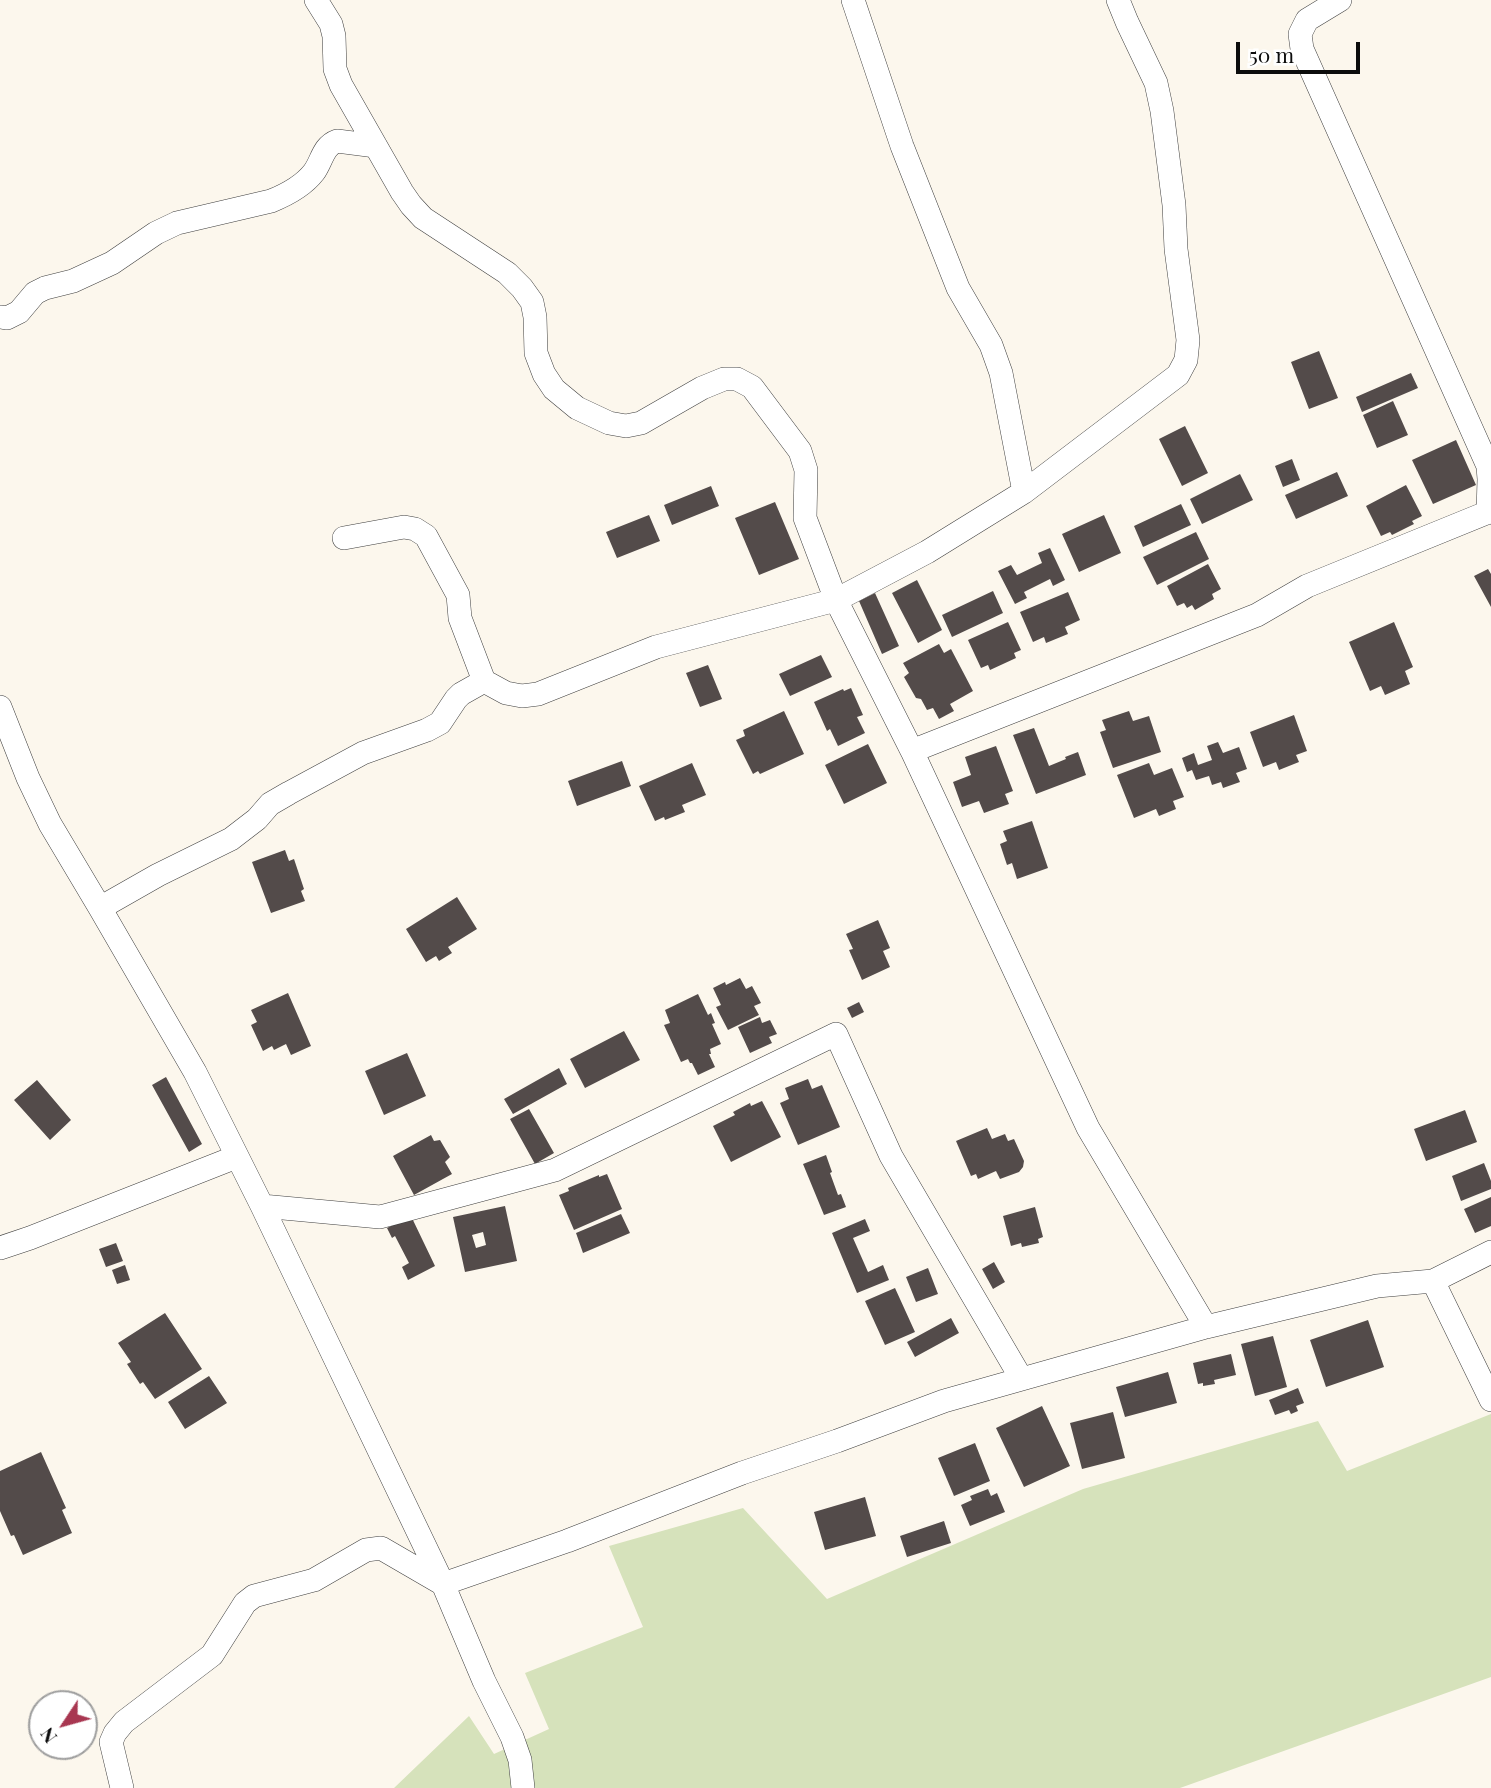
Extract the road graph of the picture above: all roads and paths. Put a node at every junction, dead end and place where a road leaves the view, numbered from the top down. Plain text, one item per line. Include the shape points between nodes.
1 (316, 0) edge
2 (853, 0) edge
3 (1118, 0) edge
4 (1340, 0) edge
5 (376, 146) junction
6 (0, 317) edge
7 (1024, 492) junction
8 (1489, 512) edge
9 (344, 538) dead end
10 (836, 600) junction
11 (484, 681) junction
12 (0, 707) edge
13 (912, 751) junction
14 (100, 908) junction
15 (236, 1157) junction
16 (262, 1206) junction
17 (0, 1248) edge
18 (1491, 1252) edge
19 (1433, 1281) junction
20 (1206, 1327) junction
21 (1021, 1378) junction
22 (1491, 1400) edge
23 (443, 1584) junction
24 (122, 1788) edge
25 (523, 1788) edge

1 - 5 street via 331,23 341,85
2 - 7 street via 902,146 958,288 1002,373
3 - 7 street via 1156,82 1162,111 1188,340 1186,360 1178,374
4 - 8 street via 1307,20 1300,34 1302,49 1488,466
5 - 6 street via 331,143 314,172 282,197 177,223 112,263 36,293 19,313
5 - 10 street via 423,218 507,273 522,288 532,302 536,353 544,374 577,408 626,426 642,423 724,379 737,379 752,387 800,451 806,470 805,518
7 - 10 street via 927,552
8 - 13 street via 1307,586 1257,615
9 - 11 street via 404,527 426,536 458,595 460,618
10 - 11 street via 656,647 538,694 506,693
10 - 13 street
11 - 14 street via 461,694 440,723 363,753 289,793 232,839
12 - 14 street via 50,824
13 - 20 street via 1088,1128
14 - 15 street via 195,1072
15 - 16 street
15 - 17 street
16 - 21 street via 380,1217 555,1170 836,1034 891,1156
16 - 23 street
18 - 19 street
19 - 20 street via 1377,1286
19 - 22 street
20 - 21 street
21 - 23 street via 944,1401
23 - 24 street via 381,1548 366,1550 314,1580 254,1596 212,1655 115,1733 111,1742
23 - 25 street via 512,1737

